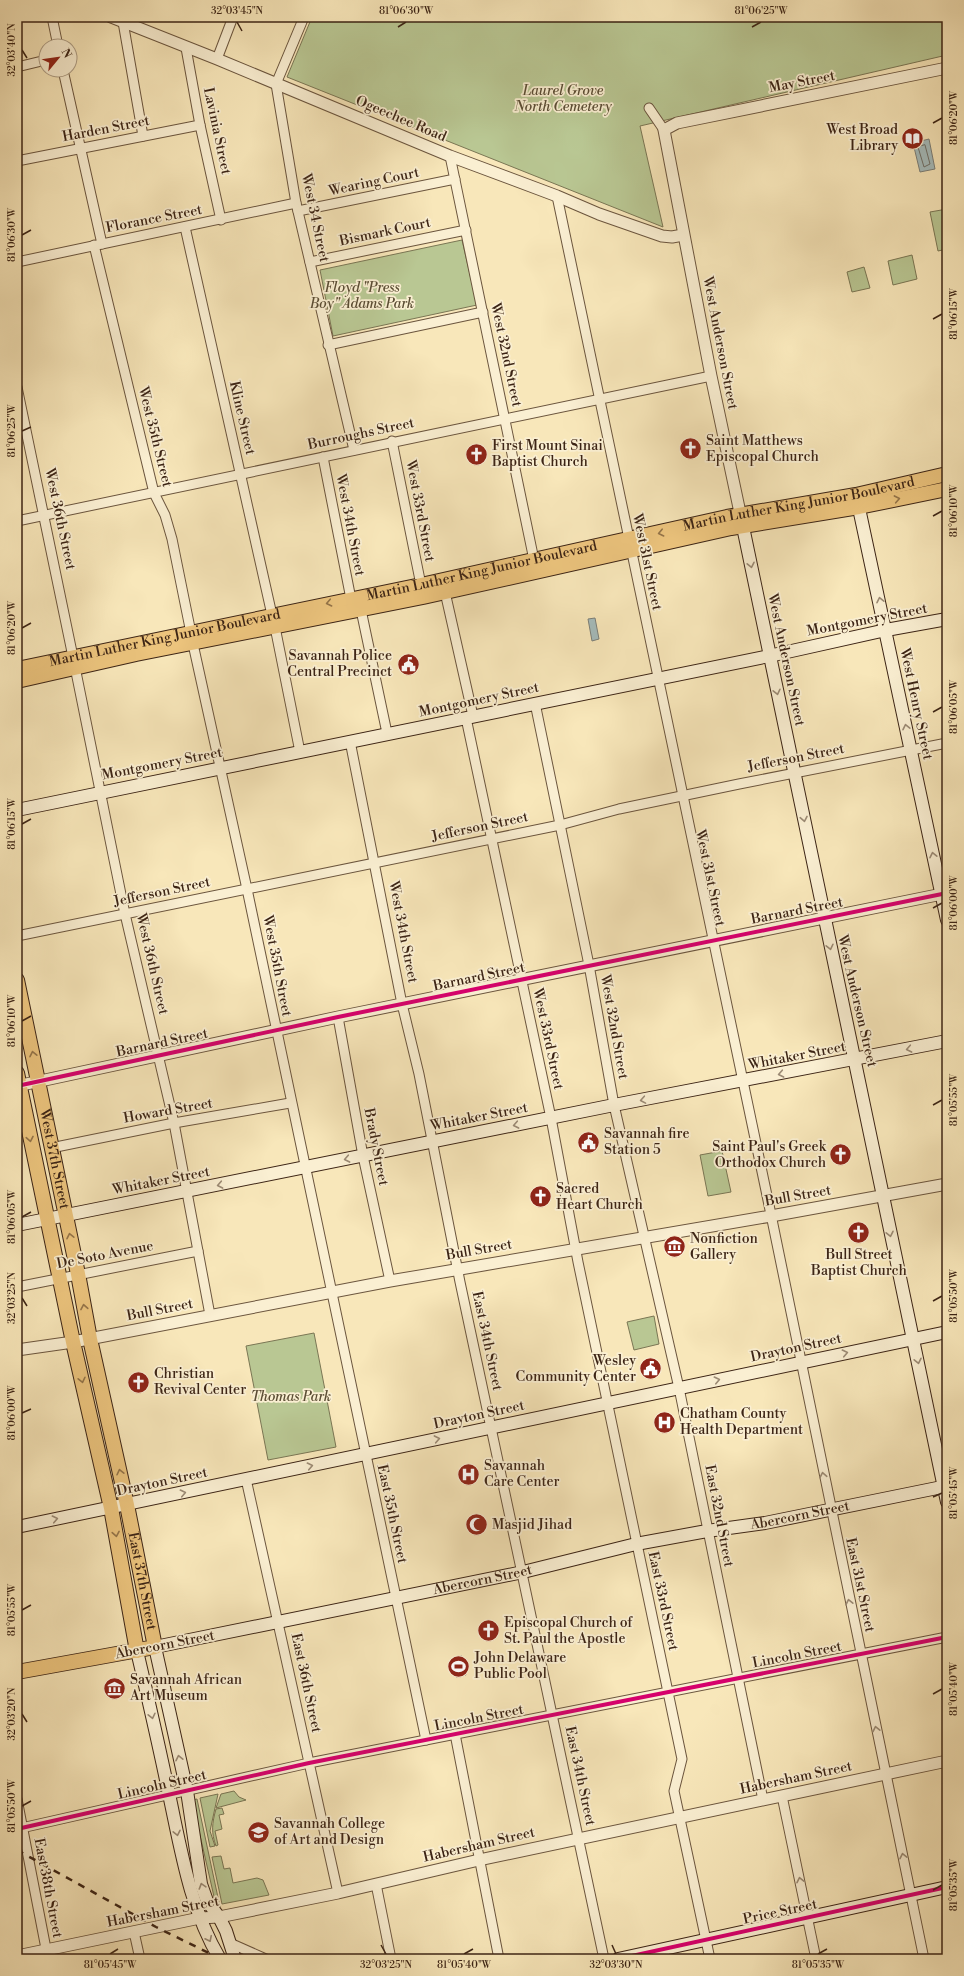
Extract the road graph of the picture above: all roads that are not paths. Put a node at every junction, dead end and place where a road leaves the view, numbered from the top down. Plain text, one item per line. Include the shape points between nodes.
1 (52, 17) edge
2 (111, 17) edge
3 (233, 17) edge
4 (304, 17) edge
5 (122, 22) junction
6 (56, 38) edge
7 (186, 48) junction
8 (217, 59) junction
9 (38, 62) edge
10 (17, 67) edge
11 (947, 68) edge
12 (65, 78) edge
13 (276, 84) junction
14 (649, 108) dead end
15 (200, 125) junction
16 (664, 130) junction
17 (143, 136) junction
18 (80, 149) junction
19 (450, 156) junction
20 (17, 161) edge
21 (455, 180) junction
22 (557, 196) junction
23 (297, 207) junction
24 (221, 220) junction
25 (185, 227) junction
26 (466, 230) junction
27 (683, 234) junction
28 (98, 245) junction
29 (17, 262) edge
30 (310, 262) junction
31 (483, 312) junction
32 (328, 345) junction
33 (711, 376) junction
34 (17, 387) edge
35 (599, 400) junction
36 (505, 418) junction
37 (392, 441) junction
38 (354, 450) junction
39 (323, 457) junction
40 (240, 474) junction
41 (947, 474) edge
42 (947, 489) edge
43 (154, 493) junction
44 (857, 501) junction
45 (45, 516) junction
46 (17, 521) edge
47 (742, 521) junction
48 (630, 546) junction
49 (534, 560) junction
50 (421, 586) junction
51 (445, 592) junction
52 (351, 599) junction
53 (361, 610) junction
54 (947, 619) edge
55 (274, 621) junction
56 (886, 630) junction
57 (192, 639) junction
58 (769, 656) junction
59 (74, 662) junction
60 (17, 669) edge
61 (657, 678) junction
62 (17, 681) edge
63 (535, 703) junction
64 (469, 717) junction
65 (387, 733) junction
66 (350, 741) junction
67 (947, 742) edge
68 (910, 750) junction
69 (300, 752) junction
70 (221, 768) junction
71 (795, 772) junction
72 (100, 792) junction
73 (682, 796) junction
74 (17, 810) edge
75 (560, 825) junction
76 (491, 839) junction
77 (375, 863) junction
78 (247, 889) junction
79 (944, 893) edge
80 (125, 914) junction
81 (823, 917) junction
82 (947, 920) edge
83 (17, 936) edge
84 (712, 940) junction
85 (589, 965) junction
86 (521, 979) junction
87 (17, 980) edge
88 (402, 1004) junction
89 (338, 1017) junction
90 (275, 1031) junction
91 (947, 1041) edge
92 (159, 1055) junction
93 (856, 1059) junction
94 (39, 1081) junction
95 (18, 1082) edge
96 (742, 1082) junction
97 (290, 1103) junction
98 (614, 1105) junction
99 (551, 1118) junction
100 (174, 1123) junction
101 (433, 1142) junction
102 (51, 1148) junction
103 (363, 1156) junction
104 (305, 1168) junction
105 (947, 1184) edge
106 (187, 1191) junction
107 (882, 1196) junction
108 (66, 1216) junction
109 (771, 1216) junction
110 (47, 1219) junction
111 (17, 1225) edge
112 (645, 1238) junction
113 (575, 1249) junction
114 (198, 1251) junction
115 (458, 1269) junction
116 (78, 1274) junction
117 (61, 1278) junction
118 (390, 1281) junction
119 (17, 1287) edge
120 (332, 1293) junction
121 (210, 1315) junction
122 (947, 1332) edge
123 (913, 1338) junction
124 (90, 1339) junction
125 (73, 1342) junction
126 (17, 1350) edge
127 (801, 1363) junction
128 (679, 1388) junction
129 (607, 1403) junction
130 (492, 1428) junction
131 (365, 1454) junction
132 (246, 1479) junction
133 (945, 1486) edge
134 (947, 1502) edge
135 (127, 1505) junction
136 (111, 1508) junction
137 (830, 1509) junction
138 (17, 1527) edge
139 (707, 1531) junction
140 (636, 1544) junction
141 (523, 1572) junction
142 (396, 1598) junction
143 (279, 1622) junction
144 (947, 1637) edge
145 (155, 1647) junction
146 (137, 1651) junction
147 (860, 1653) junction
148 (17, 1672) edge
149 (738, 1678) junction
150 (668, 1692) junction
151 (553, 1715) junction
152 (454, 1734) junction
153 (426, 1740) junction
154 (947, 1761) edge
155 (310, 1763) junction
156 (885, 1774) junction
157 (187, 1791) junction
158 (169, 1794) junction
159 (782, 1796) junction
160 (17, 1799) edge
161 (763, 1800) junction
162 (679, 1818) junction
163 (20, 1828) edge
164 (578, 1839) junction
165 (479, 1860) junction
166 (376, 1884) junction
167 (947, 1887) edge
168 (338, 1893) junction
169 (911, 1895) junction
170 (219, 1917) junction
171 (200, 1918) junction
172 (808, 1918) junction
173 (134, 1932) junction
174 (706, 1940) junction
175 (230, 1943) junction
176 (47, 1955) edge
177 (17, 1956) edge
178 (140, 1959) edge
179 (220, 1959) edge
180 (235, 1959) edge
181 (266, 1959) edge
182 (391, 1959) edge
183 (499, 1959) edge
184 (604, 1959) edge
185 (618, 1959) edge
186 (710, 1959) edge
187 (816, 1959) edge
188 (924, 1959) edge

1 - 6 street
2 - 5 street, Ogeechee Road
3 - 8 street
4 - 13 street
5 - 7 street, Ogeechee Road
5 - 17 street
7 - 8 street, Ogeechee Road
7 - 15 street, Lavinia Street
8 - 13 street, Ogeechee Road
9 - 10 street
11 - 16 street, May Street via 677,123
12 - 18 street, West 35th Street
13 - 19 street, Ogeechee Road
13 - 23 street, West 34 Street
14 - 16 street
15 - 17 street, Harden Street
15 - 24 street, Lavinia Street
16 - 27 street, West Anderson Street
17 - 18 street, Harden Street
18 - 20 street, Harden Street
18 - 28 street, West 35th Street
19 - 21 street, West 32nd Street
19 - 22 street, Ogeechee Road
21 - 23 street, Wearing Court
21 - 26 street, West 32nd Street
22 - 27 street, Ogeechee Road via 662,236
22 - 35 street, West 31st Street
23 - 24 street, Florance Street
23 - 30 street, West 34 Street
24 - 25 street, Florance Street
25 - 28 street, Florance Street
25 - 40 street, Kline Street
26 - 30 street, Bismark Court
26 - 31 street, West 32nd Street
27 - 33 street, West Anderson Street
28 - 29 street, Florance Street
28 - 43 street, West 35th Street
30 - 32 street, West 34 Street
31 - 32 street
31 - 36 street, West 32nd Street
32 - 38 street, West 34 Street
33 - 35 street, Burroughs Street
33 - 47 street, West Anderson Street
34 - 45 street, West 36th Street
35 - 36 street, Burroughs Street
35 - 48 street, West 31st Street
36 - 37 street, Burroughs Street
36 - 49 street, West 32nd Street
37 - 38 street, Burroughs Street
37 - 50 street, West 33rd Street
38 - 39 street, Burroughs Street
39 - 40 street, Burroughs Street
39 - 52 street, West 34th Street
40 - 43 street, Burroughs Street
40 - 55 street, Kline Street
41 - 44 main road, Martin Luther King Junior Boulevard
44 -> 42 main road, Martin Luther King Junior Boulevard
43 - 45 street, Burroughs Street
43 - 57 street, West 35th Street via 165,515 172,539
44 - 47 main road, Martin Luther King Junior Boulevard
56 -> 44 main road, West Henry Street
45 - 46 street, Burroughs Street
45 - 59 street, West 36th Street
47 - 48 main road, Martin Luther King Junior Boulevard
47 -> 58 main road, West Anderson Street
48 - 49 main road, Martin Luther King Junior Boulevard
48 - 51 main road, Martin Luther King Junior Boulevard
48 - 61 street, West 31st Street
49 - 50 main road, Martin Luther King Junior Boulevard
50 - 52 main road, Martin Luther King Junior Boulevard
51 - 53 main road, Martin Luther King Junior Boulevard
51 - 64 street, West 33rd Street
52 -> 55 main road, Martin Luther King Junior Boulevard
53 - 55 main road, Martin Luther King Junior Boulevard
53 - 65 street
54 - 56 main road, Montgomery Street
55 - 57 main road, Martin Luther King Junior Boulevard
55 - 69 street, Kline Street
56 - 58 main road, Montgomery Street
68 -> 56 main road, West Henry Street
57 - 59 main road, Martin Luther King Junior Boulevard
57 - 70 street, West 35th Street
58 - 61 main road, Montgomery Street
58 -> 71 main road, West Anderson Street
59 - 60 main road, Martin Luther King Junior Boulevard
59 - 62 main road, Martin Luther King Junior Boulevard
59 - 72 street, West 36th Street
61 - 63 main road, Montgomery Street
61 - 73 street, West 31st Street
63 - 64 main road, Montgomery Street
63 - 75 street, West 32nd Street
64 - 65 main road, Montgomery Street
64 - 76 street, West 33rd Street
65 - 66 main road, Montgomery Street
66 - 69 main road, Montgomery Street
66 - 77 street, West 34th Street
67 - 68 street, Jefferson Street
68 - 71 street, Jefferson Street
79 -> 68 main road, West Henry Street
69 - 70 main road, Montgomery Street
70 - 72 main road, Montgomery Street
70 - 78 street, West 35th Street
71 - 73 street, Jefferson Street
71 -> 81 main road, West Anderson Street
72 - 74 main road, Montgomery Street
72 - 80 street, West 36th Street
73 - 75 street, Jefferson Street
73 - 84 street, West 31st Street
75 - 76 street, Jefferson Street
75 - 85 street, West 32nd Street
76 - 77 street, Jefferson Street
76 - 86 street, West 33rd Street
77 - 78 street, Jefferson Street
77 - 88 street, West 34th Street
78 - 80 street, Jefferson Street
78 - 90 street, West 35th Street
79 - 81 street, Barnard Street
79 - 82 main road, West Henry Street
80 - 83 street, Jefferson Street
80 - 92 street, West 36th Street
81 - 84 street, Barnard Street
81 -> 93 main road, West Anderson Street
84 - 85 street, Barnard Street
84 - 96 street, West 31st Street
85 - 86 street, Barnard Street
85 - 98 street, West 32nd Street
86 - 88 street, Barnard Street
86 - 99 street, West 33rd Street
94 -> 87 main road, West 37th Street
88 - 89 street, Barnard Street
88 - 101 street, West 34th Street
89 - 90 street, Barnard Street
89 - 103 street, Brady Street
90 - 92 street, Barnard Street
90 - 97 street, West 35th Street
91 -> 93 main road, Whitaker Street
92 - 94 street, Barnard Street
92 - 100 street, West 36th Street
93 -> 96 main road, Whitaker Street
93 - 107 main road, West Anderson Street
94 - 95 street, Barnard Street
94 - 102 main road, West 37th Street
95 -> 110 main road, West 37th Street
96 -> 98 main road, Whitaker Street
96 - 109 street, West 31st Street
97 - 100 street, Howard Street
97 - 104 street, West 35th Street
98 - 99 main road, Whitaker Street
98 - 112 street, West 32nd Street
99 -> 101 main road, Whitaker Street
99 - 113 street, West 33rd Street
100 - 102 street, Howard Street
100 - 106 street, West 36th Street
101 - 103 main road, Whitaker Street
101 - 115 street, West 34th Street
102 - 108 main road, West 37th Street
103 -> 104 main road, Whitaker Street
103 - 118 street, Brady Street
104 -> 106 main road, Whitaker Street
104 - 120 street, West 35th Street
105 - 107 street, Bull Street
106 - 108 main road, Whitaker Street
106 - 114 street, West 36th Street
107 - 109 street, Bull Street
107 -> 123 main road, West Anderson Street
108 - 110 main road, Whitaker Street
116 -> 108 main road, West 37th Street
109 - 112 street, Bull Street
109 - 127 street, East 31st Street
110 - 111 main road, Whitaker Street
110 - 117 main road, West 37th Street
112 - 113 street, Bull Street
112 - 128 street, East 32nd Street
113 - 115 street, Bull Street
113 - 129 street, East 33rd Street
114 - 116 street, De Soto Avenue
114 - 121 street, West 36th Street
115 - 118 street, Bull Street
115 - 130 street, East 34th Street
116 - 117 street, De Soto Avenue
124 -> 116 main road, West 37th Street
117 - 119 street, De Soto Avenue
117 - 125 main road, West 37th Street
118 - 120 street, Bull Street
120 - 121 street, Bull Street
120 - 131 street, East 35th Street
121 - 124 street, Bull Street
122 - 123 main road, Drayton Street
127 -> 123 main road, Drayton Street
123 -> 133 main road, West Anderson Street
124 - 125 street, Bull Street
135 -> 124 main road, East 37th Street
125 - 126 street, Bull Street
125 -> 136 main road, East 37th Street
128 -> 127 main road, Drayton Street
137 -> 127 street, East 31st Street
128 - 129 main road, Drayton Street
128 - 139 street, East 32nd Street
129 - 130 main road, Drayton Street
129 - 140 street, East 33rd Street
131 -> 130 main road, Drayton Street
130 - 141 street, East 34th Street
132 -> 131 main road, Drayton Street
131 - 142 street, East 35th Street
135 -> 132 main road, Drayton Street
132 - 143 street, East 36th Street
133 - 134 main road, West Anderson Street
133 - 137 main road, Abercorn Street
135 - 136 main road, Drayton Street
135 - 145 main road, East 37th Street
138 -> 136 main road, Drayton Street
136 -> 146 main road, East 37th Street
137 - 139 main road, Abercorn Street via 765,1523
147 -> 137 street, East 31st Street
139 - 140 main road, Abercorn Street
139 - 149 street, East 32nd Street
140 - 141 main road, Abercorn Street
140 - 150 street, East 33rd Street
141 - 142 main road, Abercorn Street
141 - 151 street, East 34th Street
142 - 143 main road, Abercorn Street
142 - 153 street, East 35th Street
143 - 145 main road, Abercorn Street
143 - 155 street, East 36th Street
144 - 147 street, Lincoln Street
145 - 146 main road, Abercorn Street
157 -> 145 main road, East 37th Street
146 - 148 main road, Abercorn Street
146 -> 158 main road, East 37th Street
147 - 149 street, Lincoln Street
156 -> 147 street, East 31st Street
149 - 150 street, Lincoln Street
149 - 161 street, East 32nd Street
150 - 151 street, Lincoln Street
150 - 162 street, East 33rd Street via 682,1759 674,1791
151 - 152 street, Lincoln Street
151 - 164 street, East 34th Street
152 - 153 street, Lincoln Street
152 - 165 street
153 - 155 street, Lincoln Street
154 - 156 street, Habersham Street
155 - 157 street, Lincoln Street
155 - 168 street, East 36th Street
156 - 159 street, Habersham Street
169 -> 156 street, East 31st Street
157 - 158 street, Lincoln Street
170 -> 157 main road, East 37th Street via 207,1901 201,1884
158 - 163 street, Lincoln Street
158 -> 171 main road, East 37th Street via 184,1869
159 - 161 street, Habersham Street
172 -> 159 street
160 - 163 street, East 38th Street
161 - 162 street, Habersham Street
162 - 164 street, Habersham Street
162 - 174 street, East 33rd Street
163 - 176 street, East 38th Street
164 - 165 street, Habersham Street
164 - 184 street, East 34th Street
165 - 166 street, Habersham Street
165 - 183 street
166 - 168 street, Habersham Street
166 - 182 street
167 - 169 main road, Price Street
168 - 170 street, Habersham Street
169 - 172 main road, Price Street
169 - 188 street, East 31st Street
170 - 171 street, Habersham Street
170 - 175 main road, East 37th Street
171 - 173 street, Habersham Street
171 -> 179 main road, East 37th Street via 208,1939
172 - 174 main road, Price Street
172 - 187 street
173 - 176 street, Habersham Street
173 - 178 street
174 - 185 main road, Price Street
174 - 186 street, East 33rd Street
175 - 180 main road, East 37th Street
175 - 181 street
176 - 177 street, Habersham Street

